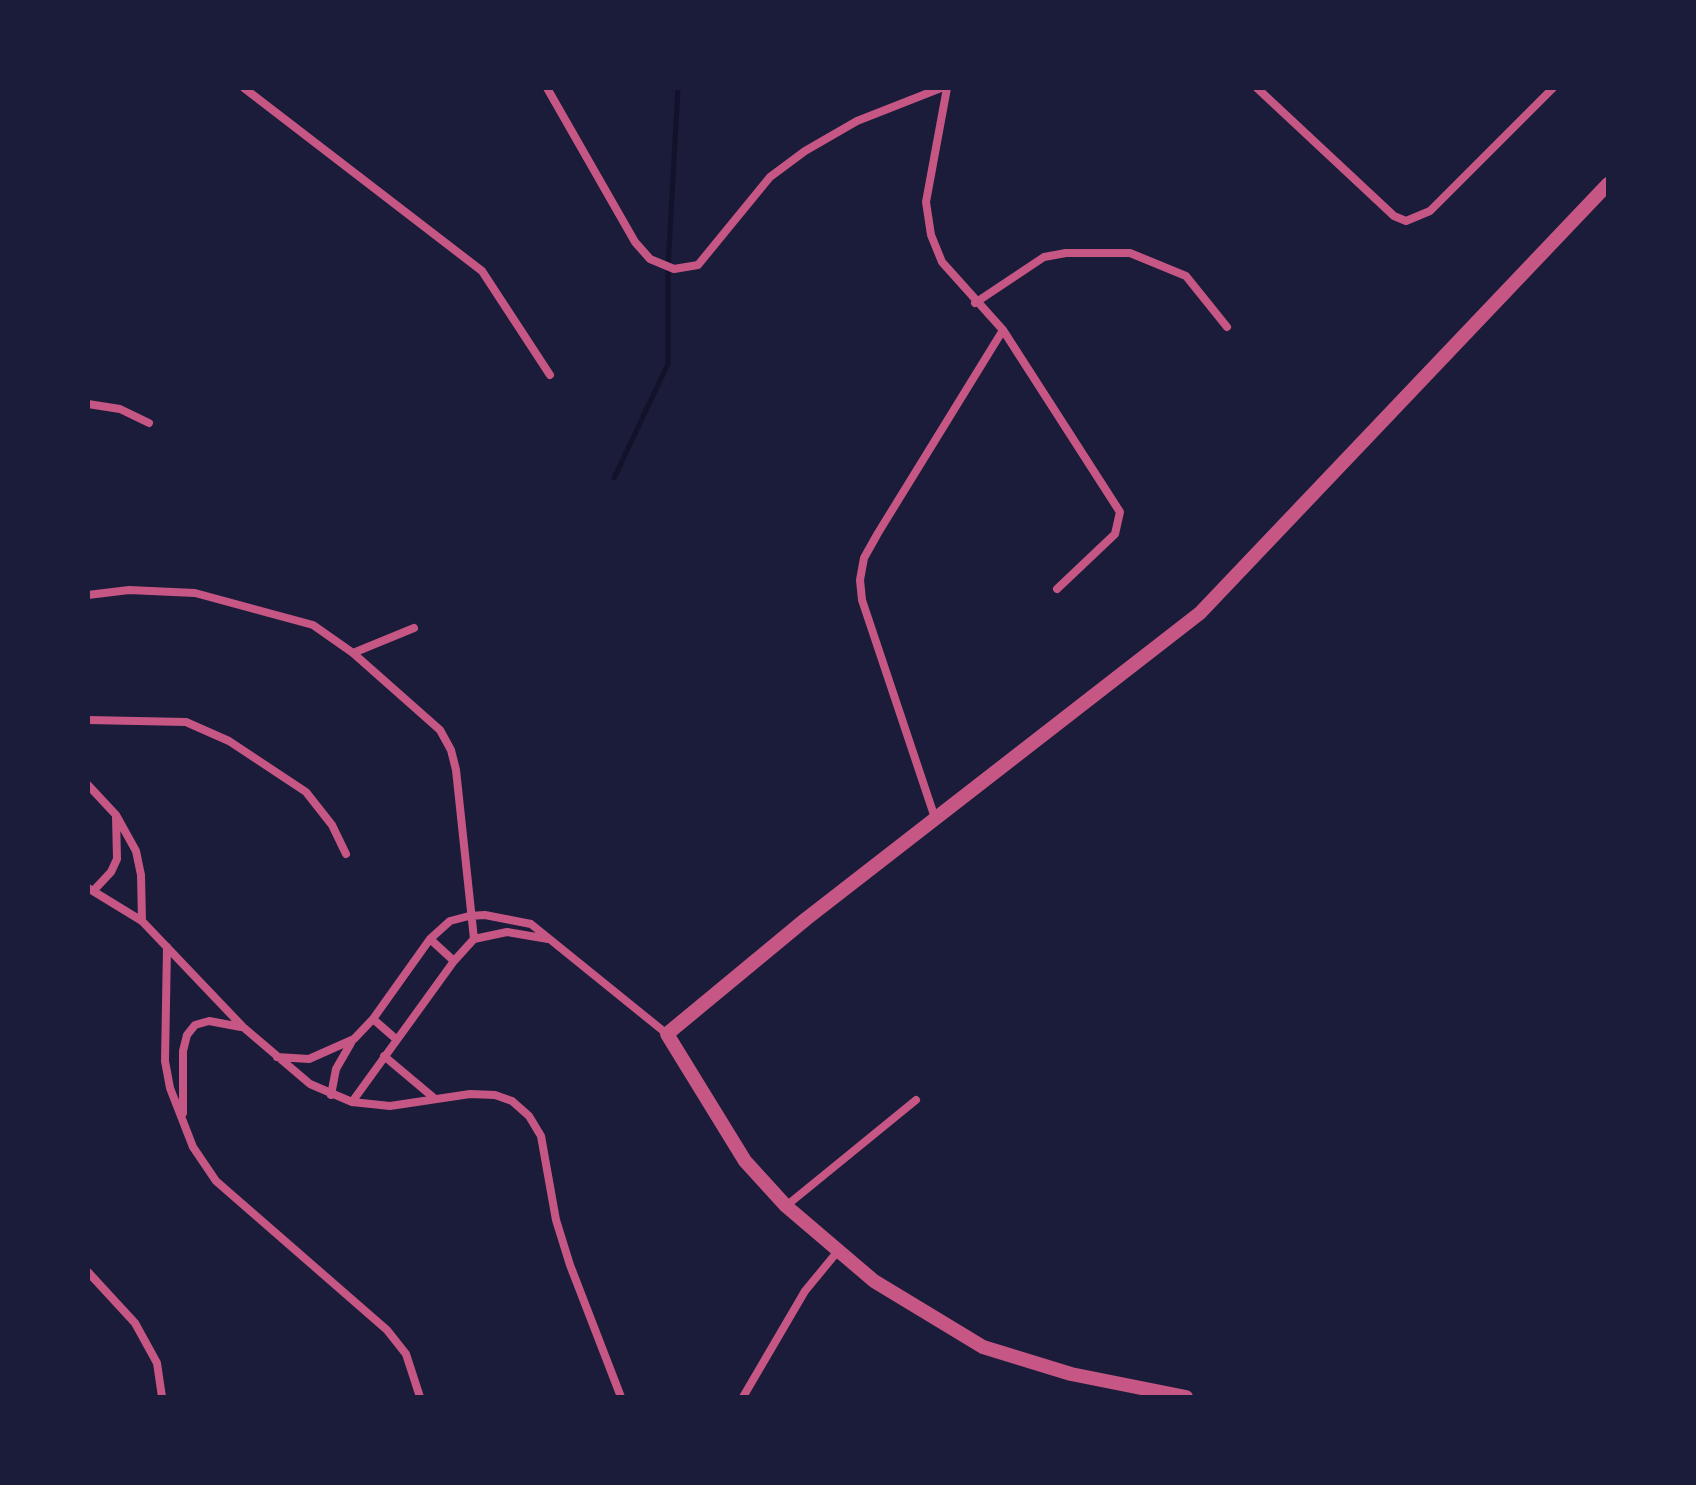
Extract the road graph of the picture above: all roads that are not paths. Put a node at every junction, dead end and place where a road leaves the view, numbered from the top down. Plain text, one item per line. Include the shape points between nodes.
1 (244, 88) edge
2 (547, 88) edge
3 (941, 88) edge
4 (947, 88) edge
5 (1257, 88) edge
6 (1553, 88) edge
7 (1608, 184) edge
8 (975, 303) junction
9 (1227, 327) dead end
10 (1003, 330) junction
11 (550, 375) dead end
12 (88, 404) edge
13 (149, 423) dead end
14 (1057, 589) dead end
15 (88, 595) edge
16 (414, 628) dead end
17 (353, 653) junction
18 (88, 720) edge
19 (88, 785) edge
20 (116, 815) junction
21 (935, 818) junction
22 (346, 854) dead end
23 (91, 888) edge
24 (469, 916) junction
25 (142, 921) junction
26 (430, 939) junction
27 (474, 939) junction
28 (554, 940) junction
29 (167, 947) junction
30 (454, 961) junction
31 (373, 1019) junction
32 (243, 1027) junction
33 (667, 1034) junction
34 (354, 1039) junction
35 (396, 1039) junction
36 (384, 1056) junction
37 (276, 1057) junction
38 (331, 1095) junction
39 (435, 1098) junction
40 (916, 1100) dead end
41 (352, 1102) junction
42 (184, 1126) junction
43 (786, 1206) junction
44 (838, 1251) junction
45 (88, 1272) edge
46 (162, 1397) edge
47 (420, 1397) edge
48 (621, 1397) edge
49 (743, 1397) edge
50 (1186, 1397) edge

1 - 11 street via 482,271
2 - 3 street via 635,242 650,259 674,269 698,265 770,177 805,151 857,121
4 - 8 street via 926,202 942,262
5 - 6 street via 1394,216 1406,221 1430,211
7 - 21 street via 1200,613
8 - 9 street via 1044,257 1130,253 1186,276
8 - 10 street
10 - 14 street via 1120,512 1115,534
10 - 21 street via 878,533 864,558 860,580 862,600
12 - 13 street via 120,409
15 - 17 street via 129,590 195,593 313,625
16 - 17 street
17 - 24 street via 440,730 451,750
18 - 22 street via 186,722 229,741 306,792
19 - 20 street
20 - 23 street via 117,859 111,872
20 - 25 street via 136,851
21 - 33 street
23 - 25 street
24 - 26 street via 450,921
24 - 27 street
24 - 28 street via 519,920
25 - 29 street
26 - 30 street
26 - 31 street
27 - 28 street via 507,932
27 - 30 street
28 - 33 street
29 - 32 street
29 - 42 street via 165,1061
30 - 35 street
31 - 34 street
31 - 35 street
32 - 37 street
32 - 42 street via 209,1021 195,1025 187,1035 181,1091
33 - 43 street via 745,1161
34 - 37 street via 309,1059
34 - 38 street via 341,1056
35 - 36 street
36 - 39 street
36 - 41 street
37 - 38 street
38 - 41 street
39 - 41 street via 390,1106
39 - 48 street via 495,1095 529,1116 541,1136 570,1265
40 - 43 street
42 - 47 street via 216,1181 387,1330 406,1354
43 - 44 street
44 - 49 street via 805,1291
44 - 50 street via 899,1297 983,1347 1071,1374
45 - 46 street via 135,1323 157,1363

